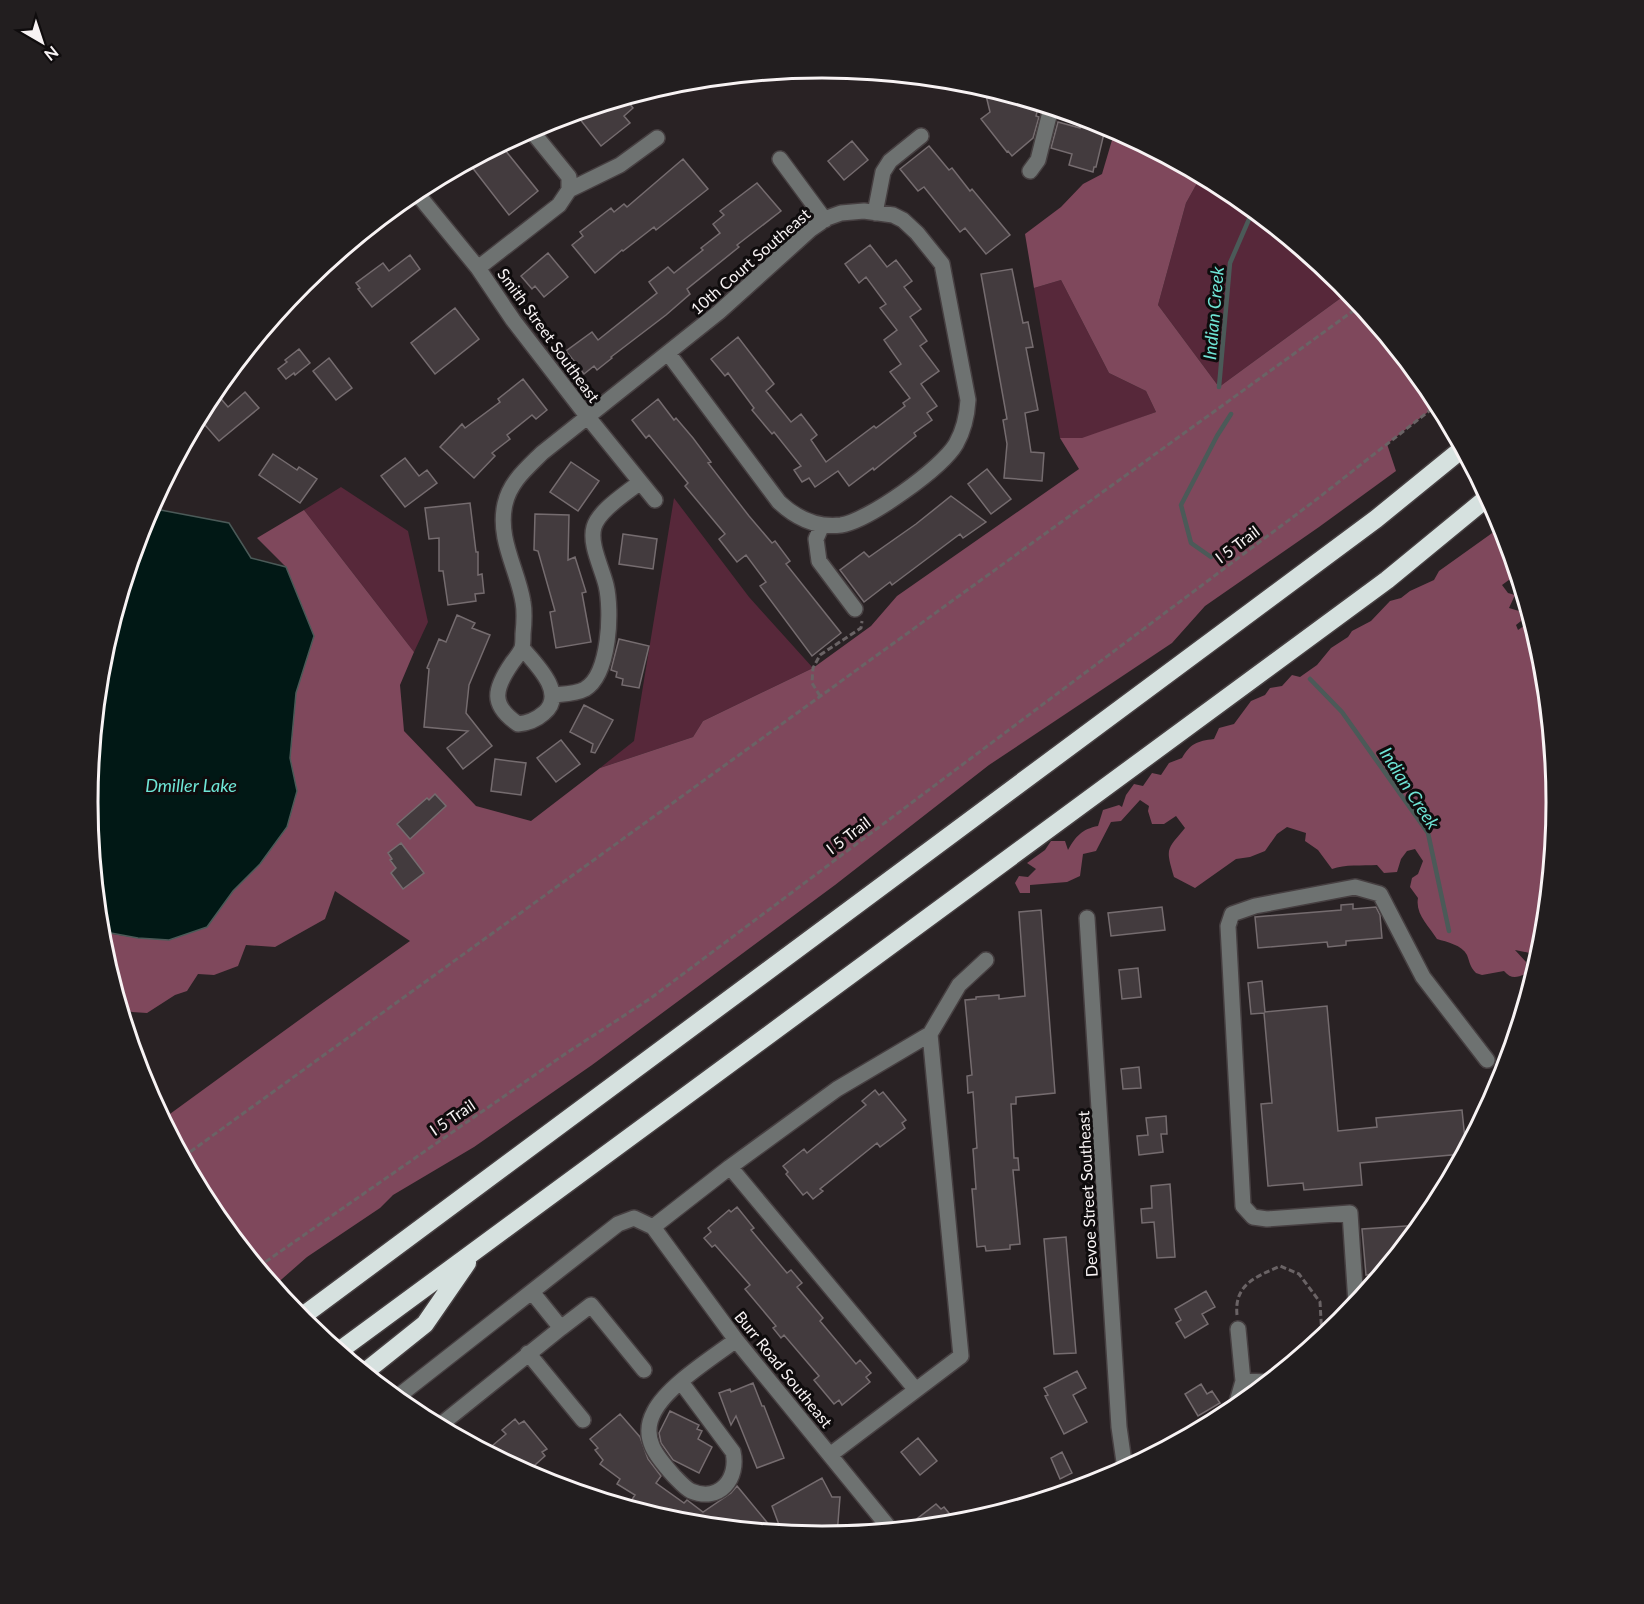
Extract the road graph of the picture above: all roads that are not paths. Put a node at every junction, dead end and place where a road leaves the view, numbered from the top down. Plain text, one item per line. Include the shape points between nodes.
1 (1049, 114) edge
2 (921, 136) dead end
3 (536, 137) edge
4 (657, 138) dead end
5 (780, 159) dead end
6 (1030, 171) dead end
7 (569, 190) junction
8 (422, 199) edge
9 (875, 213) junction
10 (825, 220) junction
11 (478, 268) junction
12 (668, 353) junction
13 (587, 417) junction
14 (1456, 454) edge
15 (640, 482) junction
16 (655, 500) dead end
17 (1481, 503) edge
18 (822, 525) junction
19 (855, 609) road end
20 (522, 648) junction
21 (553, 695) junction
22 (1087, 918) dead end
23 (986, 960) dead end
24 (930, 1034) junction
25 (1487, 1060) dead end
26 (730, 1167) junction
27 (653, 1227) junction
28 (475, 1251) junction
29 (1355, 1291) edge
30 (336, 1292) junction
31 (532, 1292) junction
32 (301, 1305) edge
33 (308, 1312) edge
34 (561, 1328) junction
35 (1238, 1329) road end
36 (736, 1340) junction
37 (345, 1346) edge
38 (528, 1353) junction
39 (371, 1367) edge
40 (644, 1370) dead end
41 (1243, 1381) junction
42 (1255, 1381) edge
43 (681, 1382) junction
44 (916, 1390) junction
45 (404, 1392) edge
46 (1240, 1393) edge
47 (446, 1420) edge
48 (583, 1420) dead end
49 (830, 1455) junction
50 (1124, 1460) edge
51 (881, 1523) edge

1 - 6 street via 1038,160
2 - 9 street via 890,161 883,172
3 - 7 street via 569,177
4 - 7 street via 620,165
5 - 10 street
7 - 11 street via 559,205
8 - 11 street, Smith Street Southeast
9 - 10 street, 10th Court Southeast via 841,213
9 - 18 street, 10th Court Southeast via 903,220 942,264 968,400 967,418 955,446 942,462 876,511 842,525
10 - 12 street, 10th Court Southeast
11 - 13 street, Smith Street Southeast
12 - 13 street, 10th Court Southeast
12 - 18 street, 10th Court Southeast via 779,502 792,514
13 - 15 street, Smith Street Southeast
13 - 20 street, 10th Court Southeast via 542,453 510,488 504,525 523,602
14 - 30 highway via 1366,526
15 - 16 street, Smith Street Southeast
15 - 21 street via 595,524 593,534 609,605 602,663 595,679 584,689
17 - 28 highway via 1387,580
18 - 19 street via 816,539 819,561
20 - 21 street via 540,668
20 - 21 street via 498,689 496,698 501,710 518,724 530,723 550,708
22 - 50 street, Devoe Street Southeast
23 - 24 street via 959,985
24 - 26 street via 837,1089
24 - 44 street via 962,1356
25 - 29 street via 1423,976 1380,894 1355,887 1232,914 1228,926 1243,1206 1253,1216 1267,1219 1350,1213
26 - 27 street
26 - 44 street
27 - 31 street via 634,1218 618,1224
27 - 36 street, Burr Road Southeast
28 - 37 highway
28 - 39 highway via 424,1324
30 - 32 highway
30 - 33 highway
31 - 34 street
31 - 45 street
34 - 38 street
34 - 40 street via 591,1305
35 - 41 street
36 - 43 street
36 - 49 street, Burr Road Southeast
38 - 47 street
38 - 48 street
41 - 42 street
41 - 46 street
43 - 43 street via 653,1413 649,1442 686,1488 701,1494 713,1493 734,1474 733,1452
44 - 49 street
49 - 51 street, Burr Road Southeast

